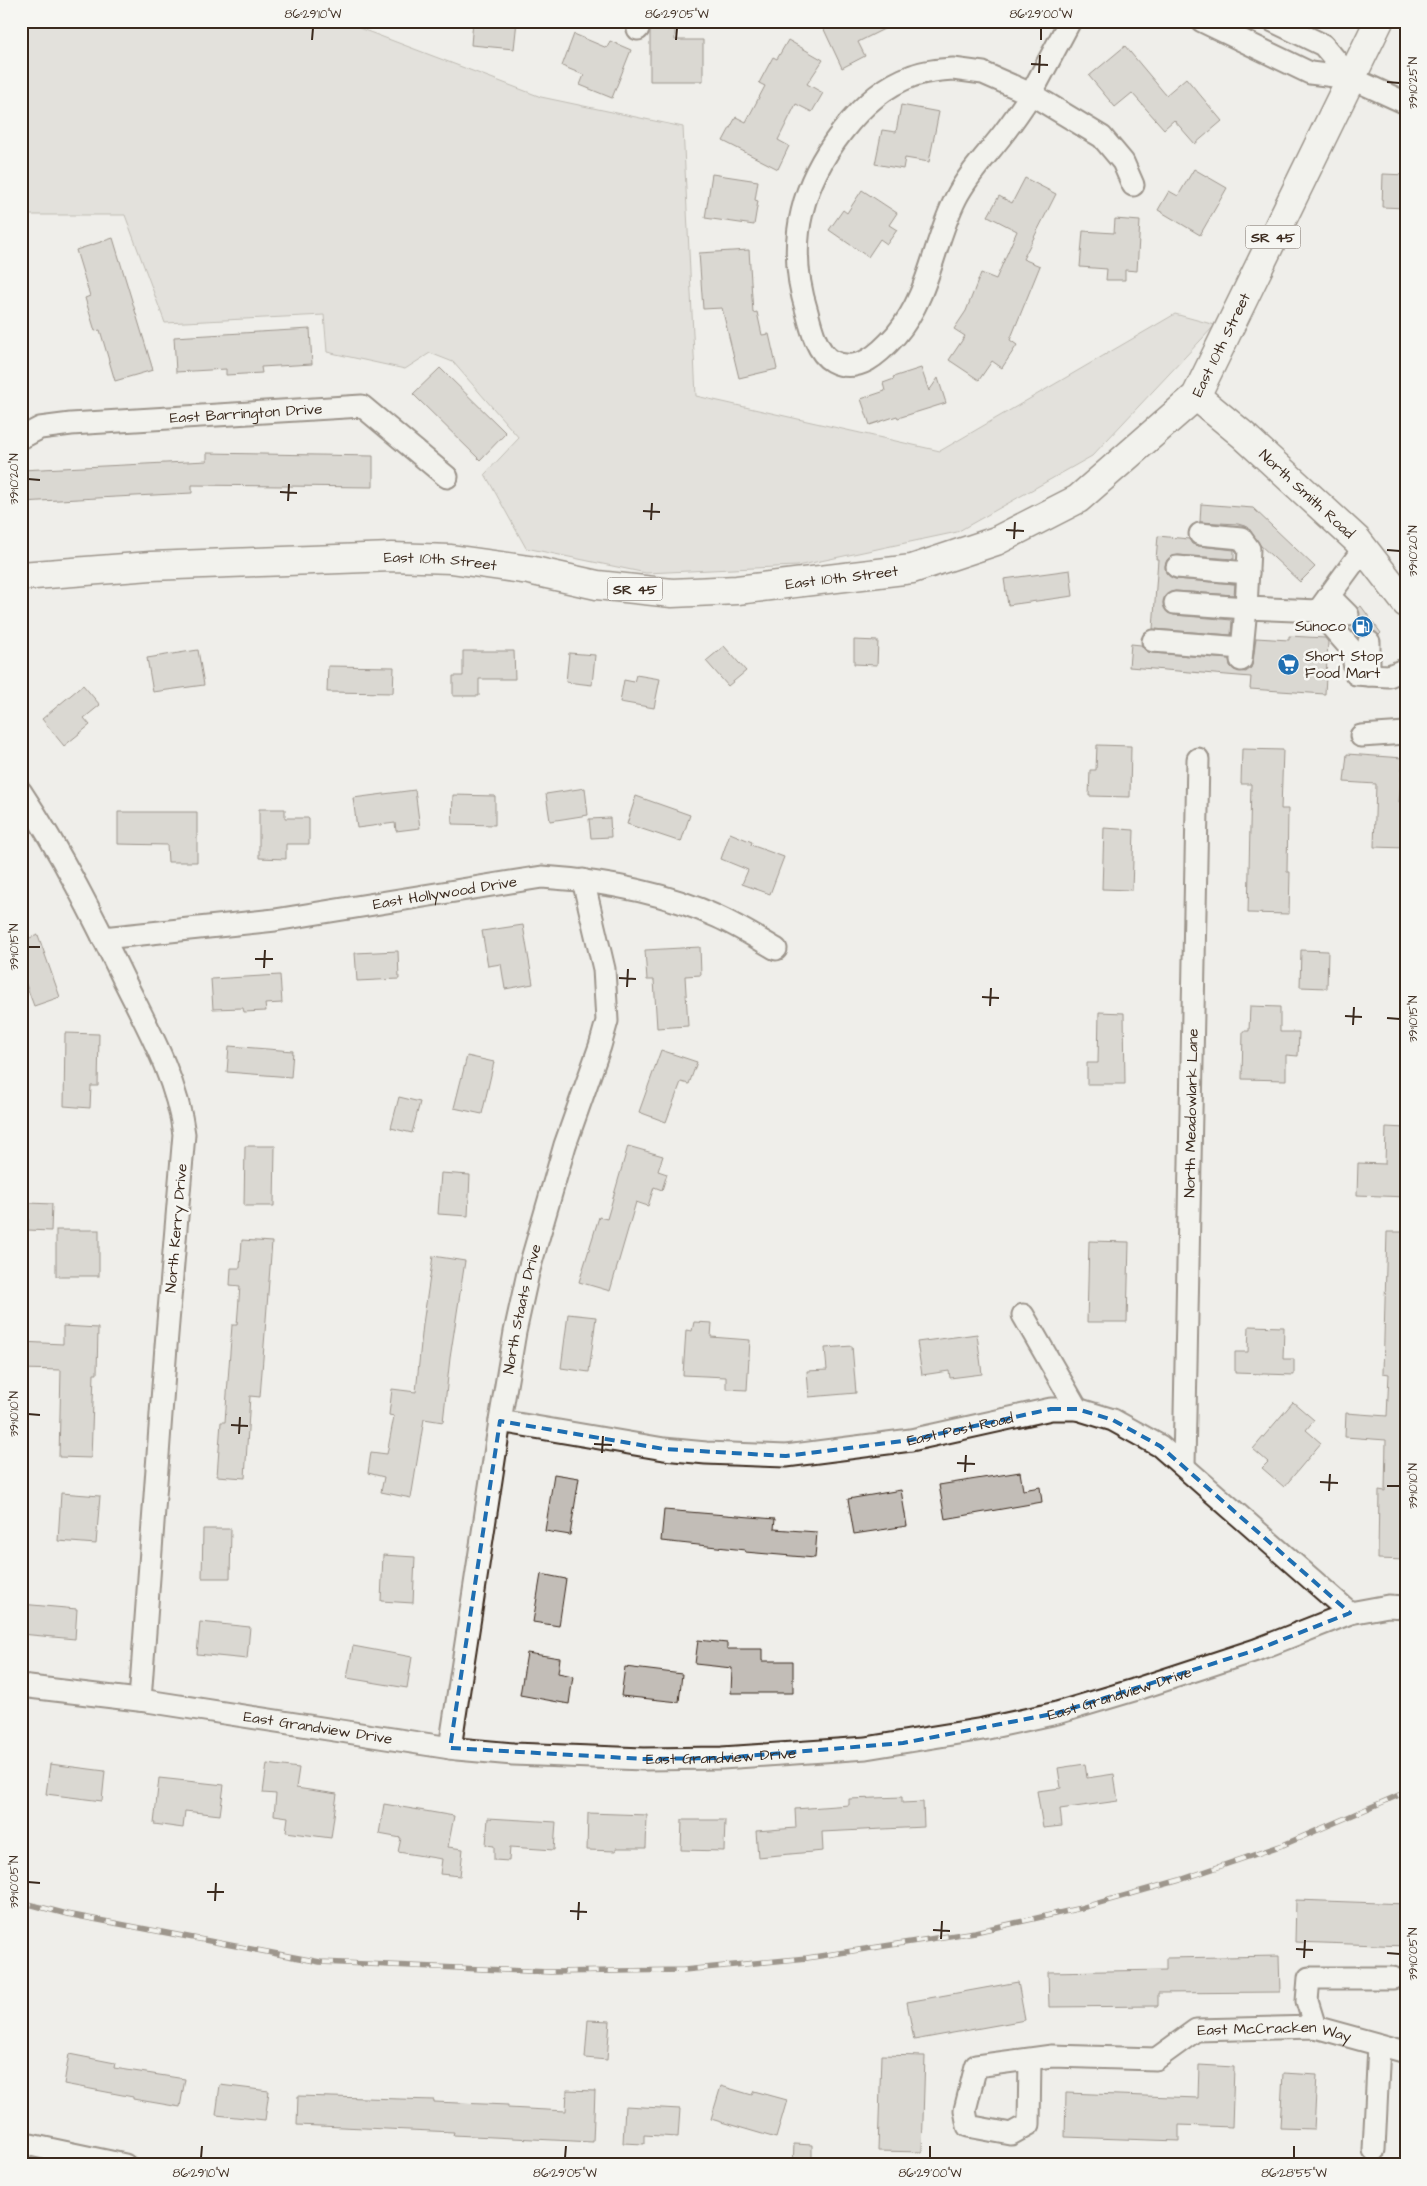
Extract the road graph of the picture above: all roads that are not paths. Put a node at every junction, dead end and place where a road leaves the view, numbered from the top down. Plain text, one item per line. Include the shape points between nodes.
1 (1070, 21) edge
2 (1202, 21) edge
3 (1273, 21) edge
4 (1379, 21) edge
5 (1351, 78) junction
6 (1031, 94) junction
7 (1406, 103) edge
8 (1133, 184) dead end
9 (1196, 396) junction
10 (21, 438) edge
11 (447, 477) dead end
12 (1200, 534) dead end
13 (1364, 548) junction
14 (1177, 567) dead end
15 (1248, 573) junction
16 (21, 576) edge
17 (1175, 603) dead end
18 (1406, 603) edge
19 (1323, 604) junction
20 (1246, 608) junction
21 (1348, 615) tunnel mouth
22 (1153, 641) dead end
23 (1369, 642) tunnel mouth
24 (1406, 669) edge
25 (1369, 675) junction
26 (1406, 732) edge
27 (1361, 736) dead end
28 (1198, 759) dead end
29 (21, 792) edge
30 (584, 880) junction
31 (103, 938) junction
32 (776, 949) dead end
33 (1023, 1316) dead end
34 (1077, 1409) junction
35 (500, 1421) junction
36 (1184, 1465) junction
37 (1406, 1607) edge
38 (1350, 1613) junction
39 (21, 1686) edge
40 (140, 1700) junction
41 (450, 1748) junction
42 (1393, 1978) dead end
43 (1315, 2027) junction
44 (1379, 2045) junction
45 (1406, 2052) edge
46 (1030, 2059) dead end
47 (21, 2143) edge
48 (1374, 2150) dead end
49 (125, 2165) edge

1 - 6 street
2 - 5 street via 1310,73
3 - 5 street via 1323,45
4 - 5 main road, East 10th Street / SR 45
5 - 7 street
5 - 9 main road, East 10th Street / SR 45
6 - 6 street via 957,195 922,294 897,333 879,353 862,364 832,361 824,354 809,322 798,278 798,250 802,212 808,193 818,170 850,122 864,105 894,84 934,71 953,69 982,73
6 - 8 street via 1102,137 1123,162
9 - 13 main road, North Smith Road via 1243,434
9 - 16 main road, East 10th Street / SR 45 via 1078,499 996,542 912,569 737,590 672,593 450,559 392,557 151,566
10 - 11 street, East Barrington Drive via 40,428 72,424 362,406
12 - 15 street via 1241,538 1249,549
13 - 18 main road, North Smith Road
13 - 19 street
14 - 15 street
15 - 20 street
17 - 20 street
19 - 20 street
19 - 21 street
19 - 25 street via 1352,650 1356,674
20 - 22 street via 1241,654
23 - 25 street
24 - 25 street via 1389,676
26 - 27 street
28 - 36 street, North Meadowlark Lane
29 - 31 street, North Kerry Drive
30 - 31 street, East Hollywood Drive via 542,877 275,920
30 - 32 street, East Hollywood Drive via 686,904 718,917
30 - 35 street, North Staats Drive via 604,969 607,1021 564,1145 530,1265
31 - 40 street, North Kerry Drive via 171,1083 184,1134
33 - 34 street
34 - 35 street, East Post Road via 1051,1409 912,1440 786,1456 706,1454 664,1449
34 - 36 street, East Post Road via 1113,1420 1137,1432
35 - 41 street, North Staats Drive
36 - 38 street, East Post Road
37 - 38 street, East Grandview Drive via 1388,1606
38 - 41 street, East Grandview Drive via 1246,1653 1057,1713 903,1743 722,1758 644,1759
39 - 40 street, East Grandview Drive
40 - 41 street, East Grandview Drive
42 - 43 street via 1309,1978 1306,2001
43 - 44 street, East McCracken Way
43 - 46 street, East McCracken Way via 1196,2030 1156,2059 1052,2056
44 - 45 street, East McCracken Way
44 - 48 street
47 - 49 street

